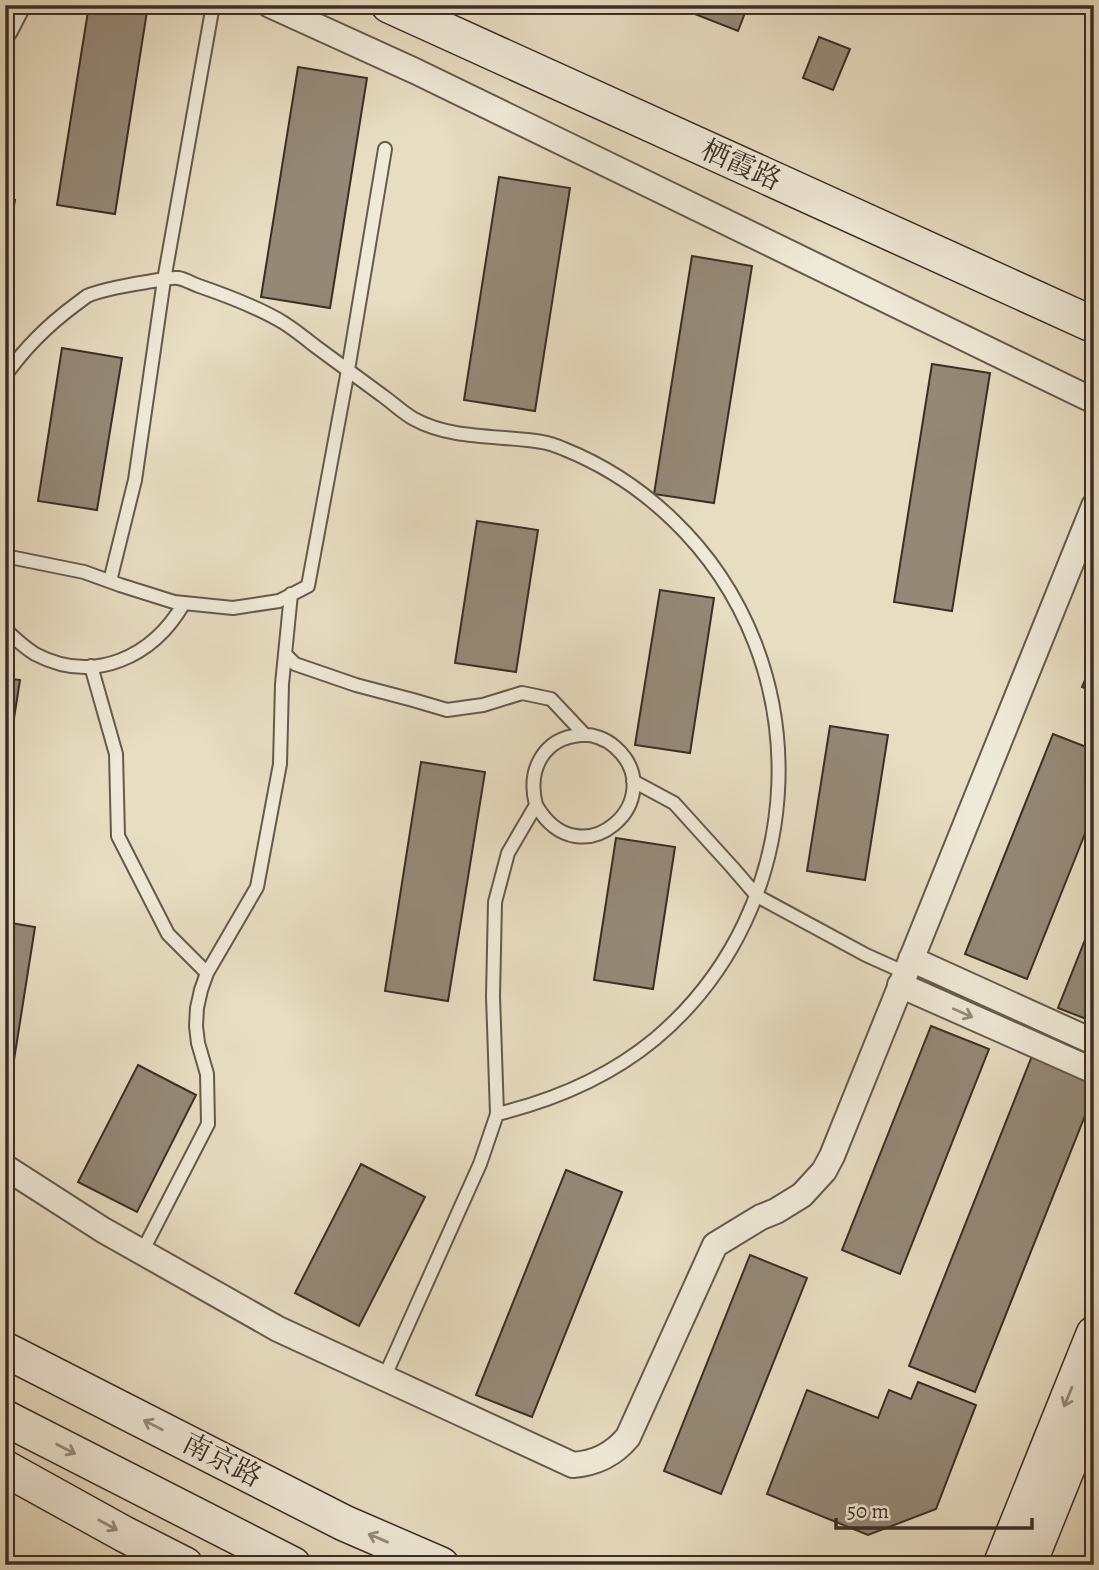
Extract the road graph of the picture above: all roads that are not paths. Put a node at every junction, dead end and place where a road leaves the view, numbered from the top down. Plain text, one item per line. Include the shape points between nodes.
1 (18, 5) edge
2 (213, 5) edge
3 (270, 5) edge
4 (388, 5) edge
5 (5, 30) edge
6 (385, 149) dead end
7 (164, 280) junction
8 (1094, 325) edge
9 (348, 370) junction
10 (5, 376) edge
11 (1094, 401) edge
12 (1094, 506) edge
13 (5, 556) edge
14 (110, 581) junction
15 (291, 594) junction
16 (184, 603) junction
17 (5, 629) edge
18 (285, 654) junction
19 (91, 666) junction
20 (585, 735) junction
21 (633, 781) junction
22 (536, 805) junction
23 (757, 896) junction
24 (906, 972) junction
25 (207, 973) junction
26 (1094, 1042) edge
27 (1094, 1071) edge
28 (497, 1114) junction
29 (5, 1167) edge
30 (142, 1252) junction
31 (1094, 1334) edge
32 (5, 1350) edge
33 (384, 1378) junction
34 (1094, 1401) edge
35 (5, 1418) edge
36 (5, 1468) edge
37 (185, 1565) edge
38 (293, 1565) edge
39 (441, 1565) edge
40 (1001, 1565) edge
41 (1028, 1565) edge

1 - 5 street
2 - 7 lane
3 - 11 street
4 - 8 street, 栖霞路
6 - 9 lane
7 - 9 lane via 176,278 236,299 283,323
7 - 10 lane via 88,296 44,331
7 - 14 lane via 135,480
9 - 15 lane via 308,586
9 - 23 lane via 414,419 446,431 547,442 582,456 645,496 699,548 741,610 768,680 775,717 778,804
12 - 24 street
13 - 14 lane
14 - 16 lane
15 - 16 lane via 279,601 233,608
15 - 18 lane
16 - 19 lane via 167,629 144,649 109,664
17 - 19 lane via 33,653 51,661
18 - 20 lane via 295,664 319,673 447,710 522,693 551,699
18 - 25 lane via 280,764 257,887
19 - 25 lane via 116,754 118,836 168,933
20 - 21 lane via 612,744 623,754
20 - 22 lane via 558,742 537,763 532,791
21 - 22 lane via 633,795 620,821 595,835 566,834 553,827
21 - 23 lane via 674,803
22 - 28 lane via 508,853 495,902
23 - 24 lane
23 - 28 lane via 737,939 704,988 655,1039 586,1084 532,1106
24 - 26 street
24 -> 27 street
24 - 33 street via 824,1171 789,1204 715,1245 628,1437 611,1454 573,1465
25 - 30 lane via 196,1026 207,1074 208,1124
28 - 33 lane via 480,1164
29 - 30 street
30 - 33 street via 278,1329
31 -> 40 street
39 -> 32 street, 南京路 via 344,1523
34 - 41 street
35 -> 38 street
36 -> 37 street

